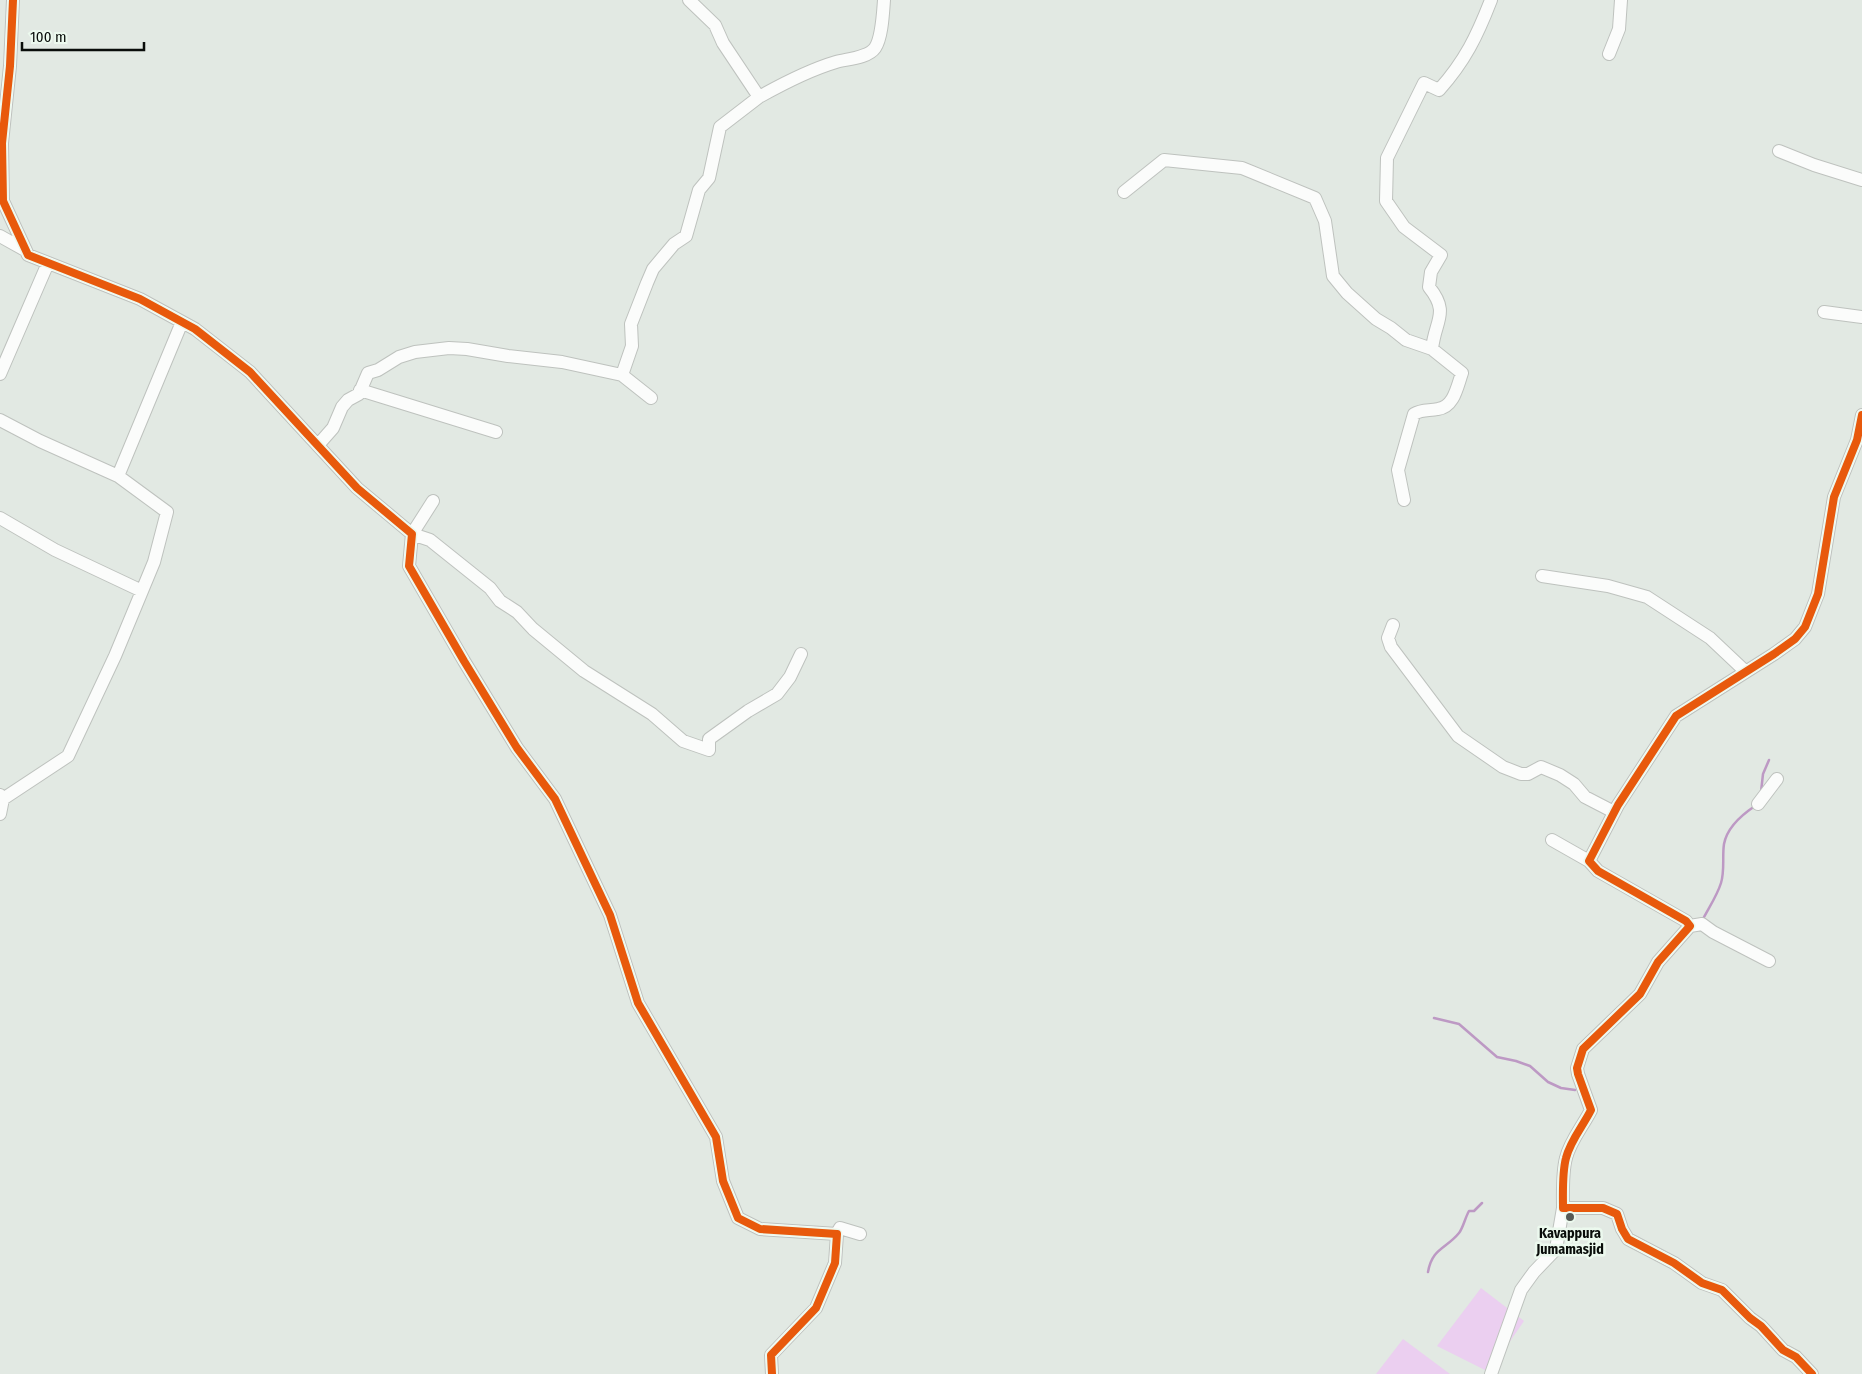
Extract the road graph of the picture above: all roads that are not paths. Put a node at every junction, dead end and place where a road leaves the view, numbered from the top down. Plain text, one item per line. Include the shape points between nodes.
1 (13, 0) edge
2 (688, 0) edge
3 (884, 0) edge
4 (1491, 0) edge
5 (1621, 0) edge
6 (1609, 54) dead end
7 (759, 97) junction
8 (1779, 151) dead end
9 (1862, 180) edge
10 (1124, 192) dead end
11 (0, 236) edge
12 (25, 250) junction
13 (48, 263) junction
14 (1824, 312) dead end
15 (1862, 317) edge
16 (182, 322) junction
17 (1432, 349) junction
18 (0, 374) edge
19 (622, 375) junction
20 (360, 390) junction
21 (651, 398) dead end
22 (1862, 415) edge
23 (0, 420) edge
24 (496, 432) dead end
25 (318, 445) junction
26 (118, 476) junction
27 (1404, 500) dead end
28 (434, 501) dead end
29 (0, 518) edge
30 (412, 534) junction
31 (1542, 576) dead end
32 (142, 591) junction
33 (1393, 626) dead end
34 (801, 654) dead end
35 (1745, 671) junction
36 (1777, 779) dead end
37 (2, 797) edge
38 (1758, 804) dead end
39 (1614, 812) junction
40 (0, 814) edge
41 (1552, 840) dead end
42 (1590, 861) junction
43 (1690, 926) junction
44 (1769, 960) dead end
45 (1567, 1209) junction
46 (837, 1234) junction
47 (860, 1234) dead end
48 (772, 1374) edge
49 (1491, 1374) edge
50 (1812, 1374) edge

1 - 12 street via 2,143 3,201
2 - 7 street via 715,25 723,43
3 - 7 street via 881,37 874,50 793,78
4 - 17 street via 1470,49 1456,71 1439,90 1424,83 1387,158 1386,201 1404,228 1441,255 1431,272 1429,287 1439,299 1441,314
5 - 6 street via 1619,29
7 - 19 street via 720,127 709,178 699,190 686,236 674,244 653,269 647,283 631,324 632,346
8 - 9 street
10 - 17 street via 1164,160 1242,168 1315,198 1325,221 1333,276 1376,319 1406,340
11 - 12 street
12 - 13 street via 28,255
13 - 16 street via 140,299
13 - 18 street
14 - 15 street
16 - 25 street via 196,329 250,372
16 - 26 street
17 - 27 street via 1462,374 1448,405 1414,414 1398,470
19 - 20 street via 562,362 449,348 399,357 368,373
19 - 21 street
20 - 24 street
20 - 25 street via 342,407 333,428
22 - 35 street via 1857,440 1834,496 1818,594 1805,627 1795,639
23 - 26 street
25 - 30 street via 357,488
26 - 32 street via 167,512 154,562
28 - 30 street
29 - 32 street via 56,550
30 - 34 street via 430,540 584,671 652,714 683,741 710,750 709,739 777,694
30 - 46 street via 409,566 517,748 555,799 610,915 638,1003 716,1137 723,1181 738,1218 760,1229
31 - 35 street via 1608,586 1647,597 1710,638
32 - 37 street via 68,756
33 - 39 street via 1388,638 1391,647 1458,736 1503,767 1521,774 1541,767 1560,775 1585,797
35 - 39 street via 1676,716
36 - 38 street
37 - 40 street
39 - 42 street
41 - 42 street
42 - 43 street via 1598,870
43 - 44 street via 1702,924
43 - 45 street via 1658,962 1640,994 1583,1049 1577,1068 1591,1110 1565,1159
45 - 49 street via 1556,1248 1521,1290
45 - 50 street via 1603,1208 1617,1214 1628,1240 1674,1263 1702,1283 1722,1290
46 - 47 street via 840,1228
46 - 48 street via 835,1263 816,1308 771,1355

